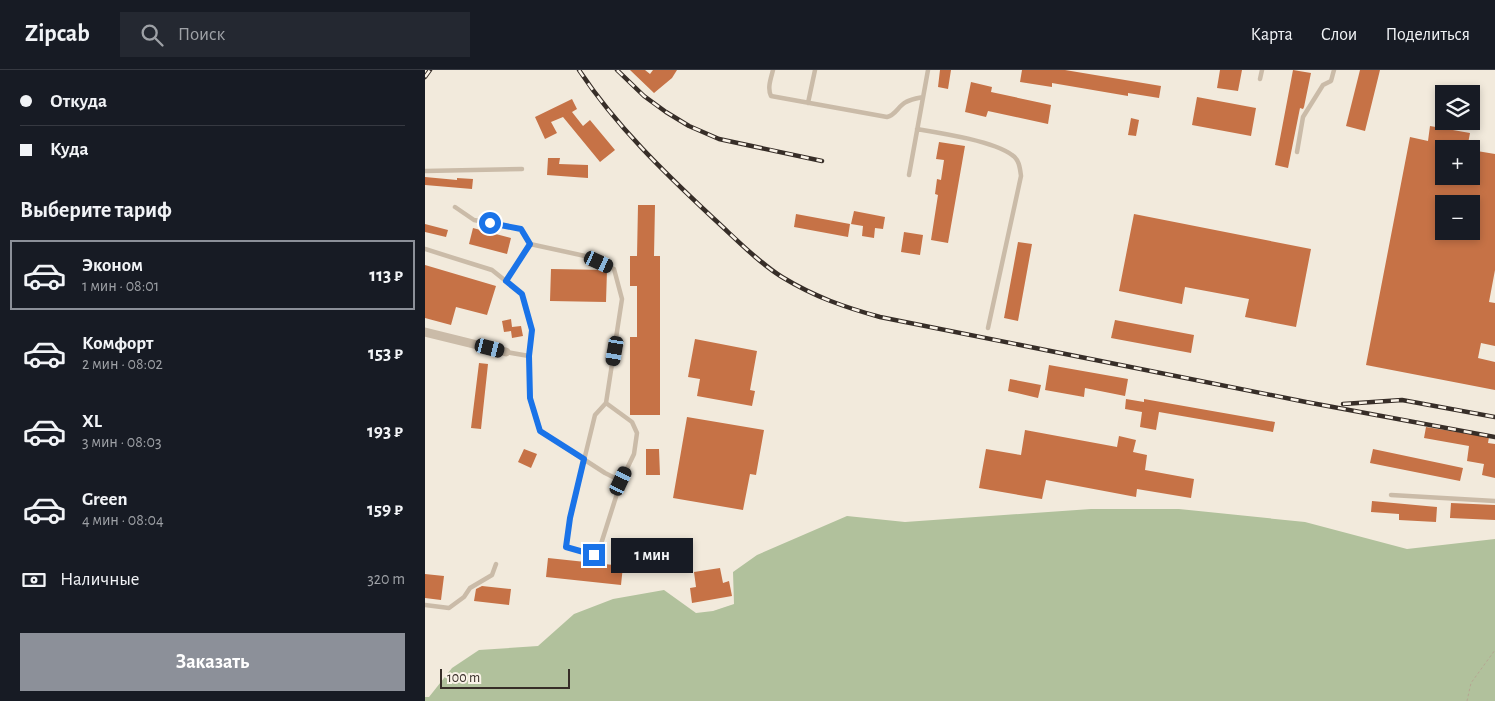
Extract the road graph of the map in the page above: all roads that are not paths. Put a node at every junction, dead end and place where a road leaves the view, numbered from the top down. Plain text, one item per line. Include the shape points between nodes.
1 (773, 70) edge
2 (815, 70) edge
3 (928, 70) edge
4 (1262, 70) edge
5 (1334, 70) edge
6 (1260, 79) dead end
7 (923, 97) junction
8 (808, 102) junction
9 (917, 129) junction
10 (1297, 152) dead end
11 (522, 169) dead end
12 (425, 170) edge
13 (909, 175) dead end
14 (455, 207) dead end
15 (530, 244) junction
16 (425, 249) edge
17 (506, 281) junction
18 (988, 328) dead end
19 (425, 332) edge
20 (506, 352) joint
21 (529, 356) junction
22 (606, 403) junction
23 (584, 459) junction
24 (621, 481) junction
25 (1391, 495) dead end
26 (1495, 501) edge
27 (496, 564) dead end
28 (425, 605) edge

1 - 8 lane via 769,88 771,96
2 - 8 lane
3 - 7 lane
4 - 6 lane
5 - 10 lane via 1331,81 1323,85 1303,117
7 - 8 lane via 907,101 887,117
7 - 9 lane
9 - 13 lane
9 - 18 lane via 993,146 1013,155 1019,164 1021,176
11 - 12 lane
14 - 15 lane via 475,220 521,229
15 - 17 lane
15 - 22 lane via 585,256 614,269 622,299
16 - 17 lane via 492,270
17 - 21 lane via 522,294 532,330
19 - 20 street
20 - 21 lane
21 - 23 lane via 530,398 540,431
22 - 23 lane via 595,415
22 - 24 lane via 632,422 637,433 634,454
23 - 24 lane
23 - 24 lane via 566,547 594,555 601,544
25 - 26 lane
27 - 28 lane via 492,575 470,588 449,608

